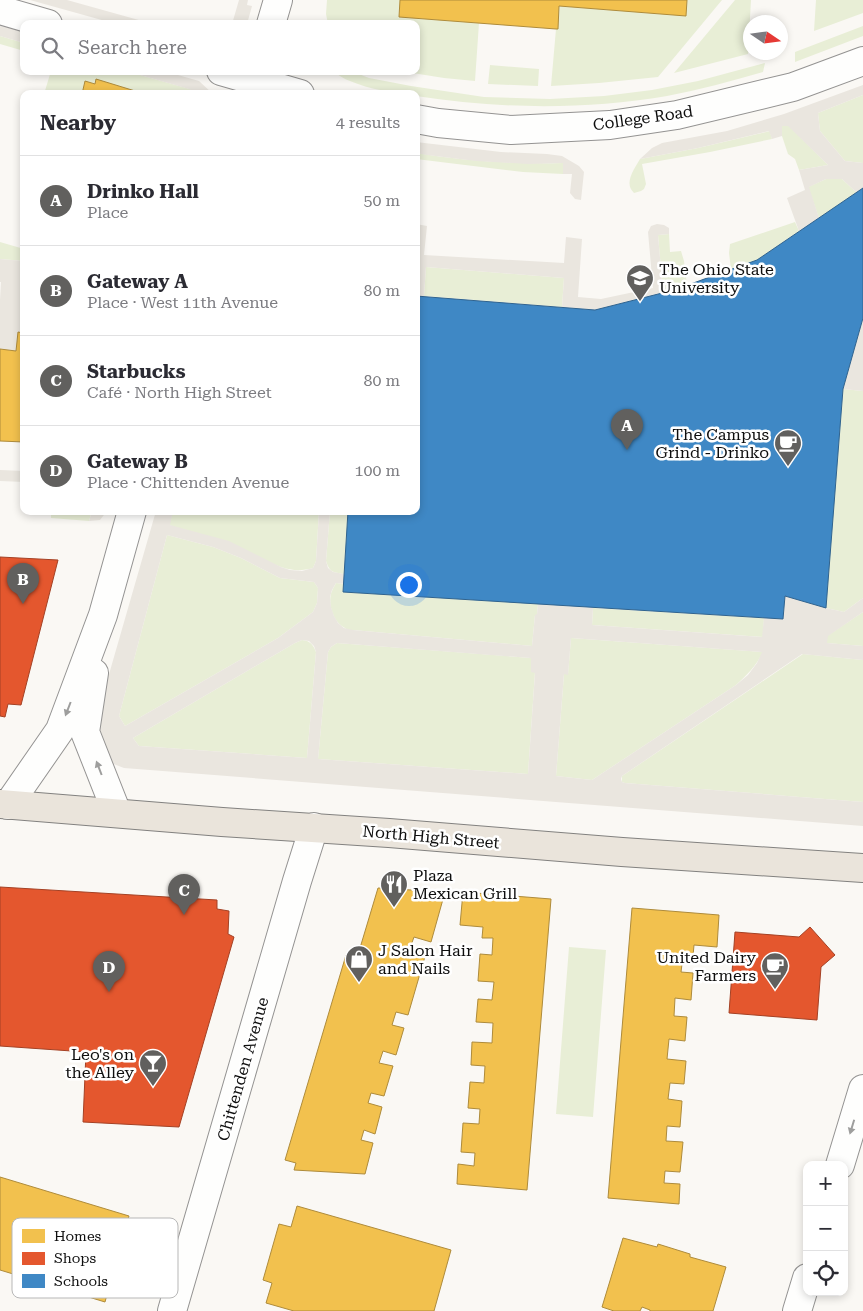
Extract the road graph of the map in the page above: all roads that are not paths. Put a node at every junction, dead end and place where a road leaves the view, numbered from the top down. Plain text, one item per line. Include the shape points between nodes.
1 (278, 0) edge
2 (0, 10) edge
3 (34, 20) edge
4 (272, 20) edge
5 (863, 61) edge
6 (233, 75) edge
7 (255, 82) edge
8 (285, 90) edge
9 (420, 120) edge
10 (131, 515) edge
11 (103, 615) junction
12 (4, 805) edge
13 (117, 813) junction
14 (314, 827) junction
15 (863, 868) edge
16 (863, 1089) edge
17 (841, 1161) edge
18 (178, 1290) edge
19 (803, 1291) edge
20 (176, 1298) edge
21 (172, 1311) edge
22 (797, 1311) edge

1 - 4 street
2 - 3 street
5 - 9 street, College Road via 794,87 677,115 610,125 511,130
6 - 7 street
7 - 8 street
10 - 11 street
11 -> 12 street via 60,730
13 -> 11 street via 85,732
12 - 13 main road, North High Street
13 - 14 main road, North High Street
14 - 15 main road, North High Street
14 - 18 street, Chittenden Avenue
16 -> 17 street
19 - 22 street
20 - 21 street, Chittenden Avenue

